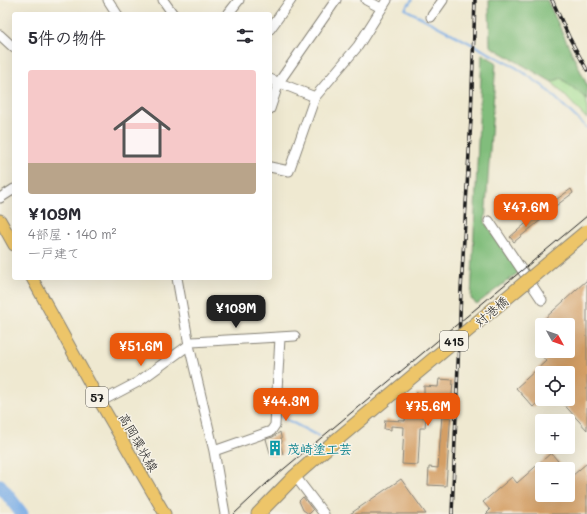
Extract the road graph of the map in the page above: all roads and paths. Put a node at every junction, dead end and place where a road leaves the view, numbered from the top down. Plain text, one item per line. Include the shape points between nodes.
1 (108, 0) edge
2 (163, 0) edge
3 (239, 0) edge
4 (291, 0) edge
5 (336, 0) edge
6 (366, 0) edge
7 (387, 0) edge
8 (443, 0) edge
9 (381, 8) junction
10 (116, 12) edge
11 (172, 12) edge
12 (230, 12) edge
13 (431, 18) dead end
14 (272, 26) edge
15 (0, 35) edge
16 (12, 46) edge
17 (274, 80) edge
18 (272, 94) edge
19 (315, 97) junction
20 (272, 167) edge
21 (12, 190) edge
22 (0, 198) edge
23 (0, 220) edge
24 (489, 221) dead end
25 (587, 231) edge
26 (12, 241) edge
27 (33, 280) edge
28 (177, 280) edge
29 (542, 300) dead end
30 (295, 336) dead end
31 (280, 338) junction
32 (189, 345) junction
33 (100, 402) junction
34 (214, 451) junction
35 (295, 476) junction
36 (164, 514) edge
37 (225, 514) edge
38 (258, 514) edge
39 (324, 514) edge

1 - 10 street
2 - 11 street
3 - 12 street
4 - 14 street
5 - 17 street
6 - 9 street
7 - 9 street
8 - 13 street
9 - 19 street via 358,46
15 - 16 street
17 - 18 street
17 - 19 street
19 - 20 street via 289,171
21 - 22 street
23 - 26 main road
24 - 29 street
25 - 35 highway, 対港橋 / 415, bridge
27 - 33 main road, 高岡環状線 / 57
28 - 32 street
30 - 31 street
31 - 32 street via 192,342
31 - 34 street via 275,424 271,431
32 - 33 street via 138,382
32 - 34 street
33 - 36 main road, 高岡環状線 / 57
34 - 37 street
35 - 38 highway, 415
35 - 39 street

